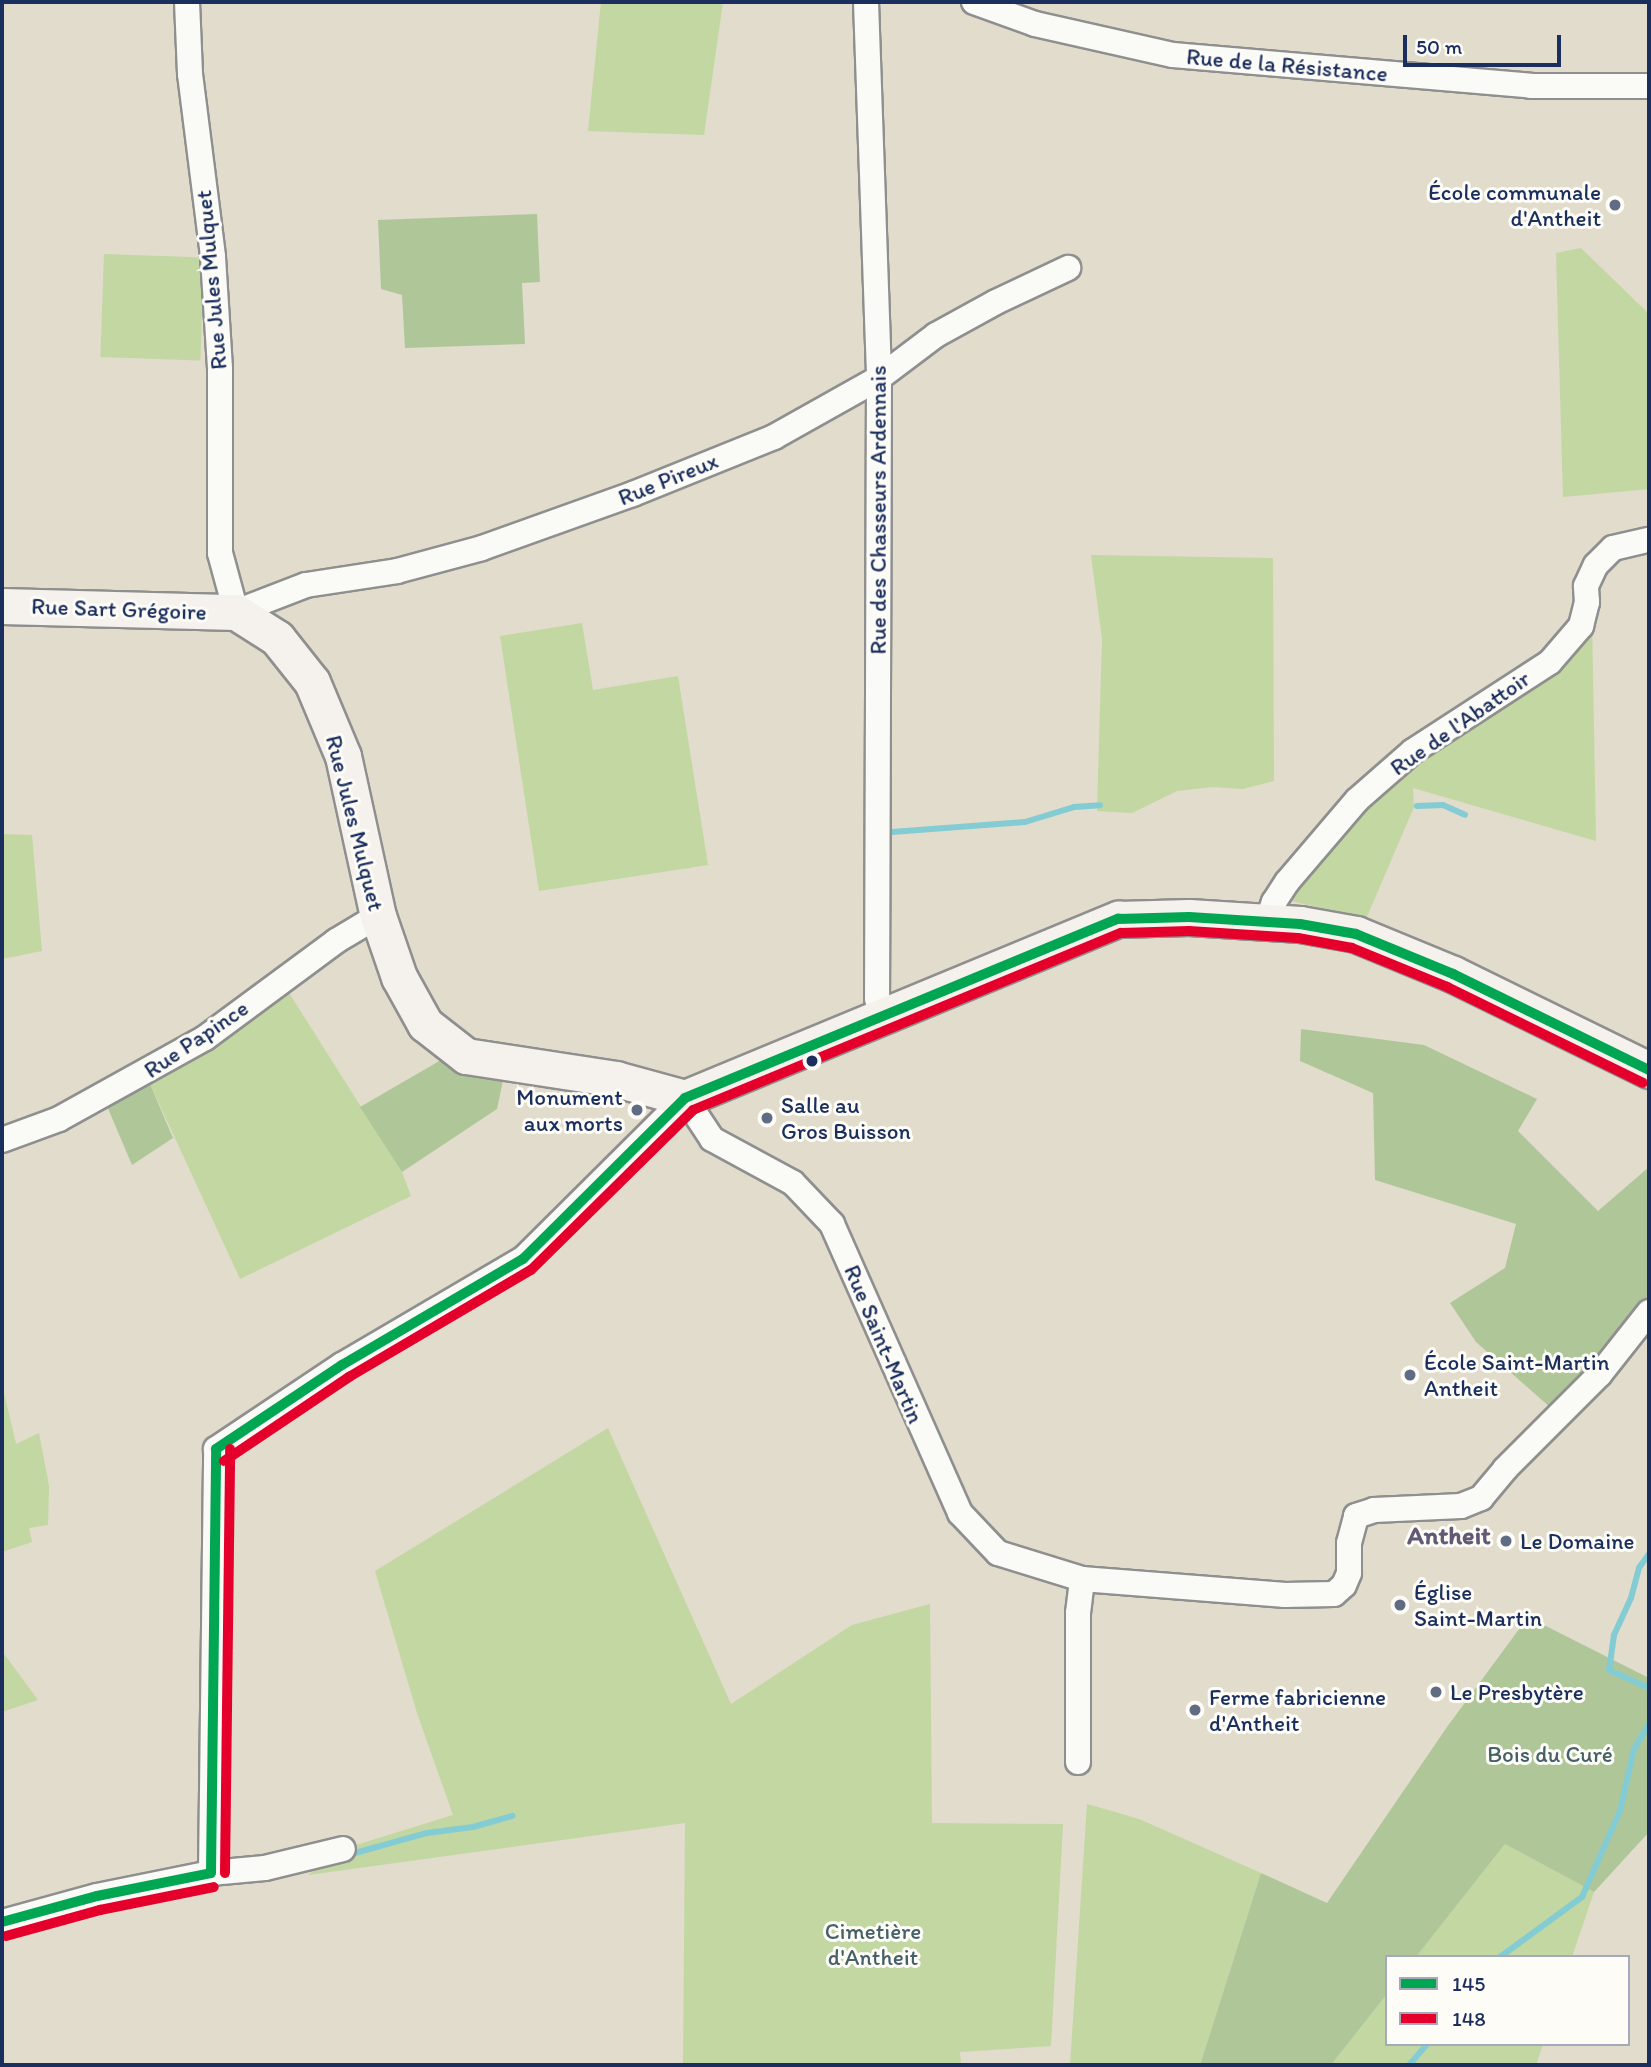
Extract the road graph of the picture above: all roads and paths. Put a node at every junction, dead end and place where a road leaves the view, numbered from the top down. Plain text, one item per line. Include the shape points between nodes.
1 (187, 2) edge
2 (866, 2) edge
3 (974, 2) edge
4 (1649, 86) edge
5 (1068, 268) dead end
6 (879, 378) junction
7 (1649, 540) edge
8 (2, 606) edge
9 (236, 612) junction
10 (378, 916) junction
11 (1267, 922) junction
12 (881, 1019) junction
13 (1649, 1070) edge
14 (685, 1098) junction
15 (2, 1140) edge
16 (1649, 1312) edge
17 (1082, 1580) junction
18 (1078, 1762) dead end
19 (342, 1849) dead end
20 (211, 1873) junction
21 (2, 1922) edge

1 - 9 street, Rue Jules Mulquet via 220,369 220,553
2 - 6 street, Rue des Chasseurs Ardennais
3 - 4 street, Rue de la Résistance via 1035,24 1173,55 1531,86
5 - 6 street, Rue Pireux via 936,335
6 - 9 street, Rue Pireux via 774,437 633,494 482,548 397,571 306,586
6 - 12 street, Rue des Chasseurs Ardennais via 877,998
7 - 11 street, Rue de l'Abattoir via 1613,548 1596,565 1586,586 1581,626 1550,662 1413,751 1357,800 1287,882
8 - 9 street, Rue Sart Grégoire
9 - 10 street, Rue Jules Mulquet via 277,638 312,681 343,757
10 - 14 street, Rue Jules Mulquet via 399,977 425,1024 466,1056 616,1079
10 - 15 street, Rue Papince via 336,941 205,1038 59,1119
11 - 12 street via 1118,919
11 - 13 street via 1356,933 1453,974
12 - 14 street
14 - 17 street, Rue Saint-Martin via 712,1139 793,1183 832,1224 960,1513 998,1553
14 - 20 street via 523,1259 342,1365 216,1448
16 - 17 street, Rue Saint-Martin via 1600,1374 1482,1498 1461,1506 1374,1510 1356,1516 1349,1543 1349,1573 1334,1594 1285,1595
17 - 18 street
19 - 20 street via 265,1868
20 - 21 street via 97,1896

